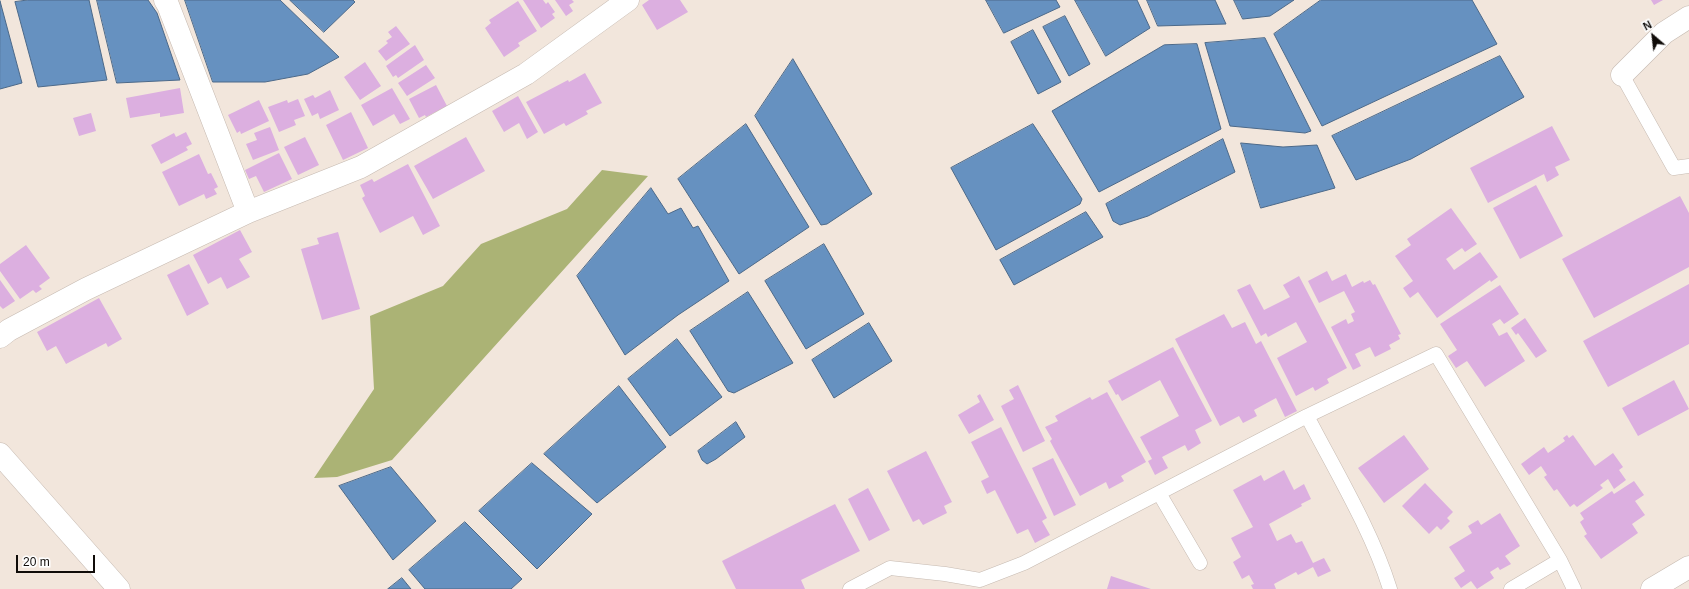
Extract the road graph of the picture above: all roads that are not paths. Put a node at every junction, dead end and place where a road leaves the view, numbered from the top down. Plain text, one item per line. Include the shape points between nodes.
1 (165, 0) edge
2 (628, 0) edge
3 (1689, 17) edge
4 (1622, 75) joint
5 (1689, 166) edge
6 (248, 212) junction
7 (0, 337) edge
8 (1307, 416) junction
9 (0, 454) edge
10 (1159, 493) junction
11 (1560, 560) junction
12 (1200, 563) dead end
13 (1689, 567) edge
14 (119, 589) edge
15 (850, 589) edge
16 (1390, 589) edge
17 (1511, 589) edge
18 (1574, 589) edge
19 (1652, 589) edge

1 - 6 street
2 - 6 street via 526,74 361,167
3 - 4 street via 1664,33
4 - 5 lane via 1674,168
6 - 7 street via 86,288
8 - 10 lane
8 - 11 lane via 1436,354
8 - 16 lane via 1383,567
9 - 14 street
10 - 12 lane
10 - 15 lane via 1024,563 980,580 890,568
11 - 17 lane
11 - 18 lane
13 - 19 street

